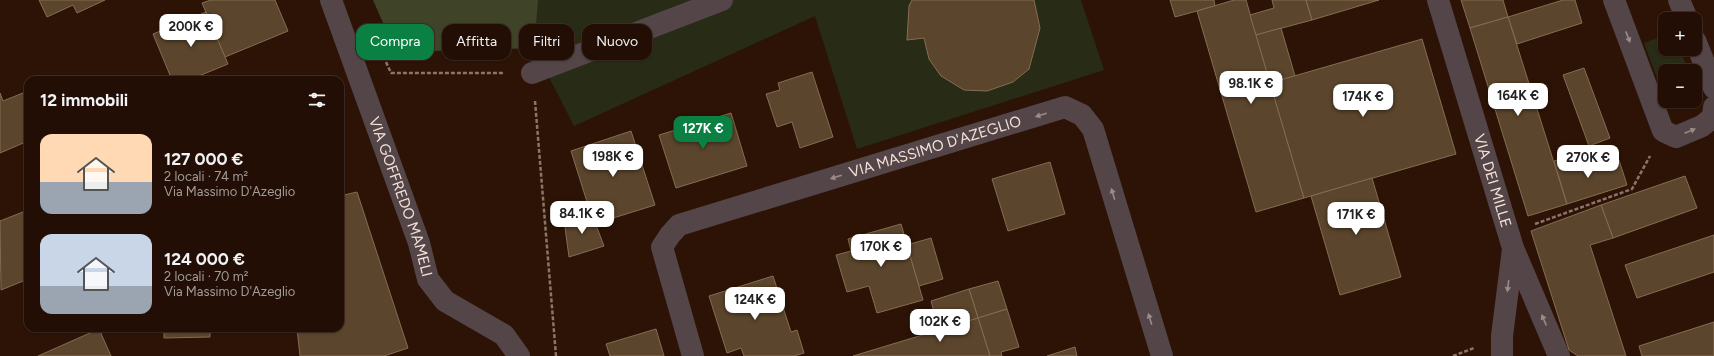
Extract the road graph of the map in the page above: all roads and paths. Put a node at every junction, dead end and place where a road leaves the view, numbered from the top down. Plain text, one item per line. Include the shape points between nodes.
1 (332, 0) edge
2 (722, 0) edge
3 (1438, 0) edge
4 (1614, 0) edge
5 (1679, 0) edge
6 (1684, 12) edge
7 (1701, 56) edge
8 (385, 60) dead end
9 (532, 73) junction
10 (1714, 88) edge
11 (1714, 107) edge
12 (1663, 130) junction
13 (1511, 241) junction
14 (519, 356) edge
15 (556, 356) edge
16 (693, 356) edge
17 (1162, 356) edge
18 (1502, 356) edge
19 (1559, 356) edge

1 - 14 street, VIA GOFFREDO MAMELI via 420,243 428,279 445,301 504,335
2 - 9 street
3 - 13 street, VIA DEI MILLE
4 -> 12 street
5 - 6 street
7 - 10 street
8 - 9 path via 391,74
9 - 15 path
12 -> 11 street via 1676,137 1702,126 1713,117
12 - 13 path via 1632,189
13 -> 18 street, VIA DEI MILLE
19 -> 13 street, VIA DEI MILLE
17 -> 16 street, VIA MASSIMO D'AZEGLIO via 1093,129 1082,115 1065,107 679,225 662,247

